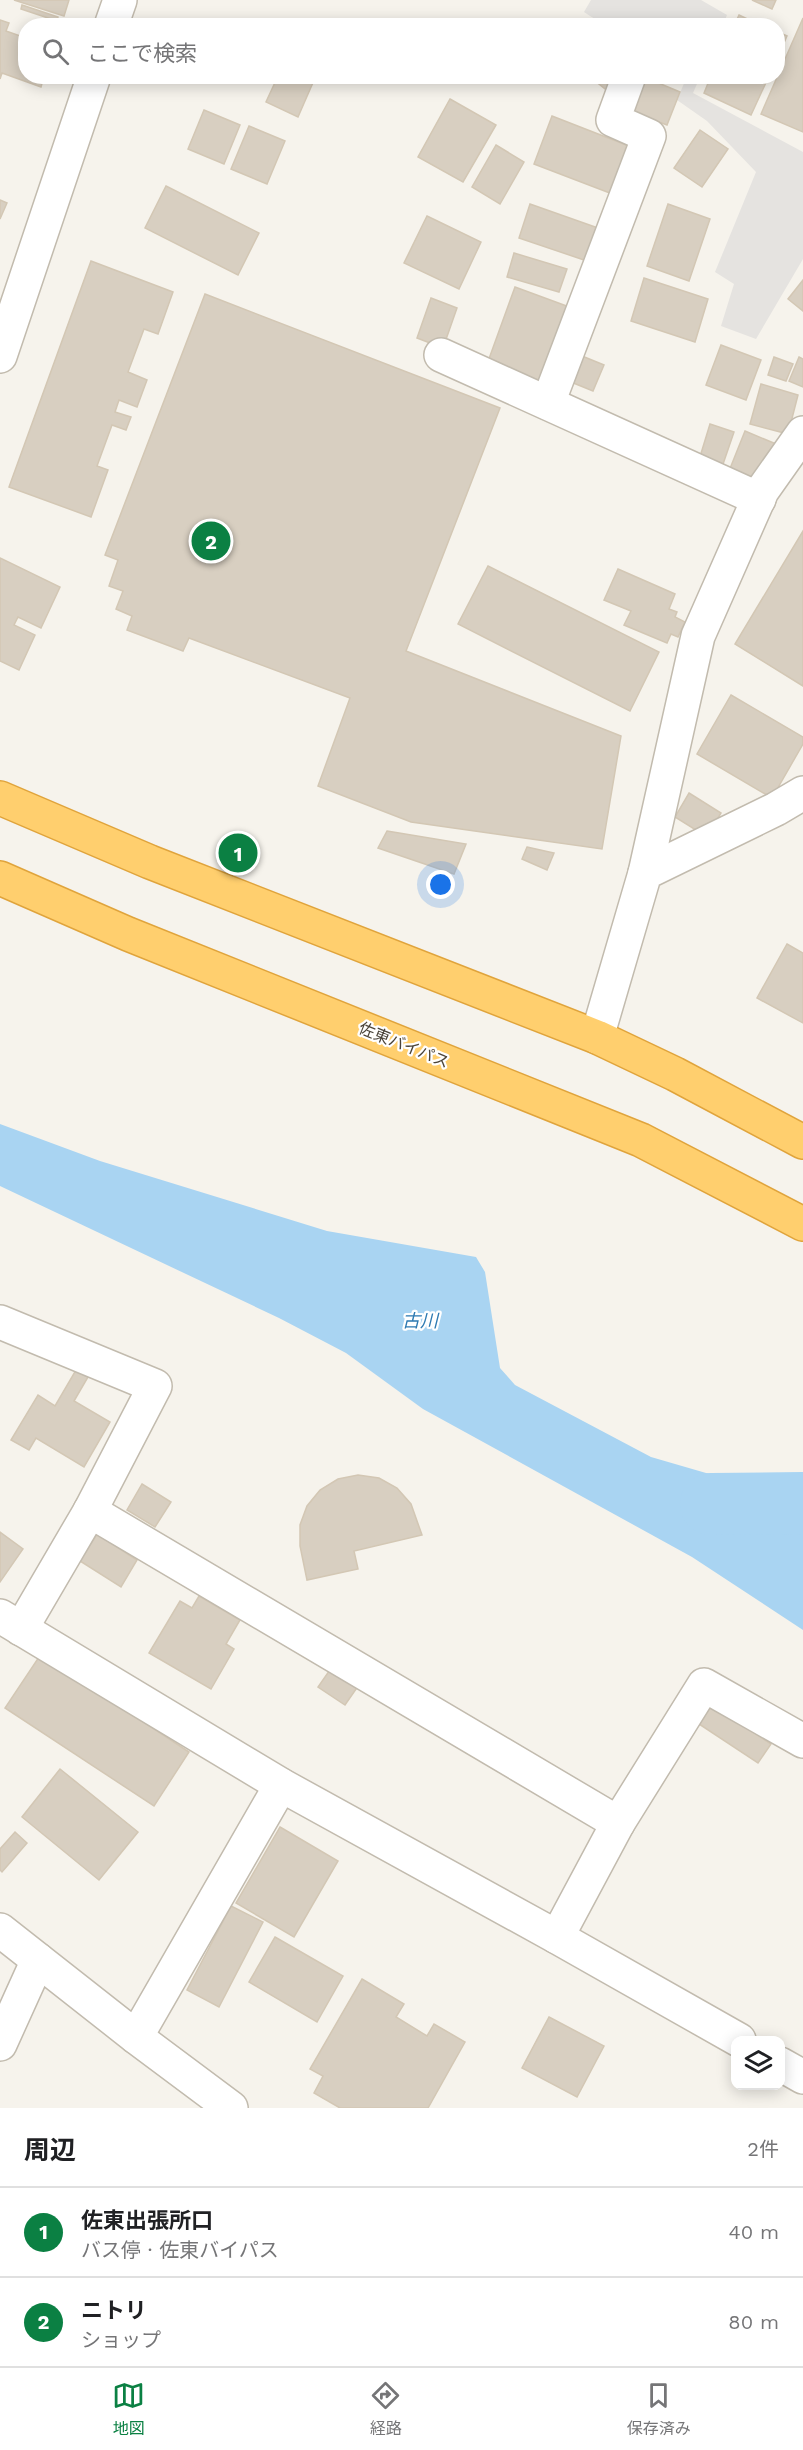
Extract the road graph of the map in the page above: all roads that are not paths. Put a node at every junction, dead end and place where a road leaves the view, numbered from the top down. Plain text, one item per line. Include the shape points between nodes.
1 (120, 0) edge
2 (114, 18) edge
3 (91, 84) edge
4 (626, 84) edge
5 (441, 355) dead end
6 (0, 357) edge
7 (548, 404) junction
8 (803, 433) edge
9 (759, 499) junction
10 (803, 793) edge
11 (0, 798) edge
12 (645, 873) junction
13 (0, 878) edge
14 (597, 1037) junction
15 (803, 1142) edge
16 (803, 1224) edge
17 (0, 1322) edge
18 (90, 1511) junction
19 (11, 1622) edge
20 (803, 1741) edge
21 (281, 1785) junction
22 (618, 1823) junction
23 (0, 1930) edge
24 (557, 1937) junction
25 (38, 1960) junction
26 (732, 2036) edge
27 (136, 2037) junction
28 (0, 2044) edge
29 (785, 2067) edge
30 (803, 2077) edge
31 (231, 2108) edge

1 - 2 street
3 - 6 street
4 - 7 street via 613,120 649,136
5 - 7 street
7 - 9 street
8 - 9 street
9 - 12 street via 698,636
10 - 12 street
11 - 14 highway via 150,862
12 - 14 street
13 - 16 highway, 佐東バイパス via 128,934 641,1140
14 - 15 highway
17 - 18 street via 155,1386
18 - 19 street
18 - 22 street
19 - 21 street
20 - 22 street via 704,1685
21 - 24 street
21 - 27 street
22 - 24 street
23 - 25 street
24 - 26 street
25 - 27 street
25 - 28 street
27 - 31 street
29 - 30 street

